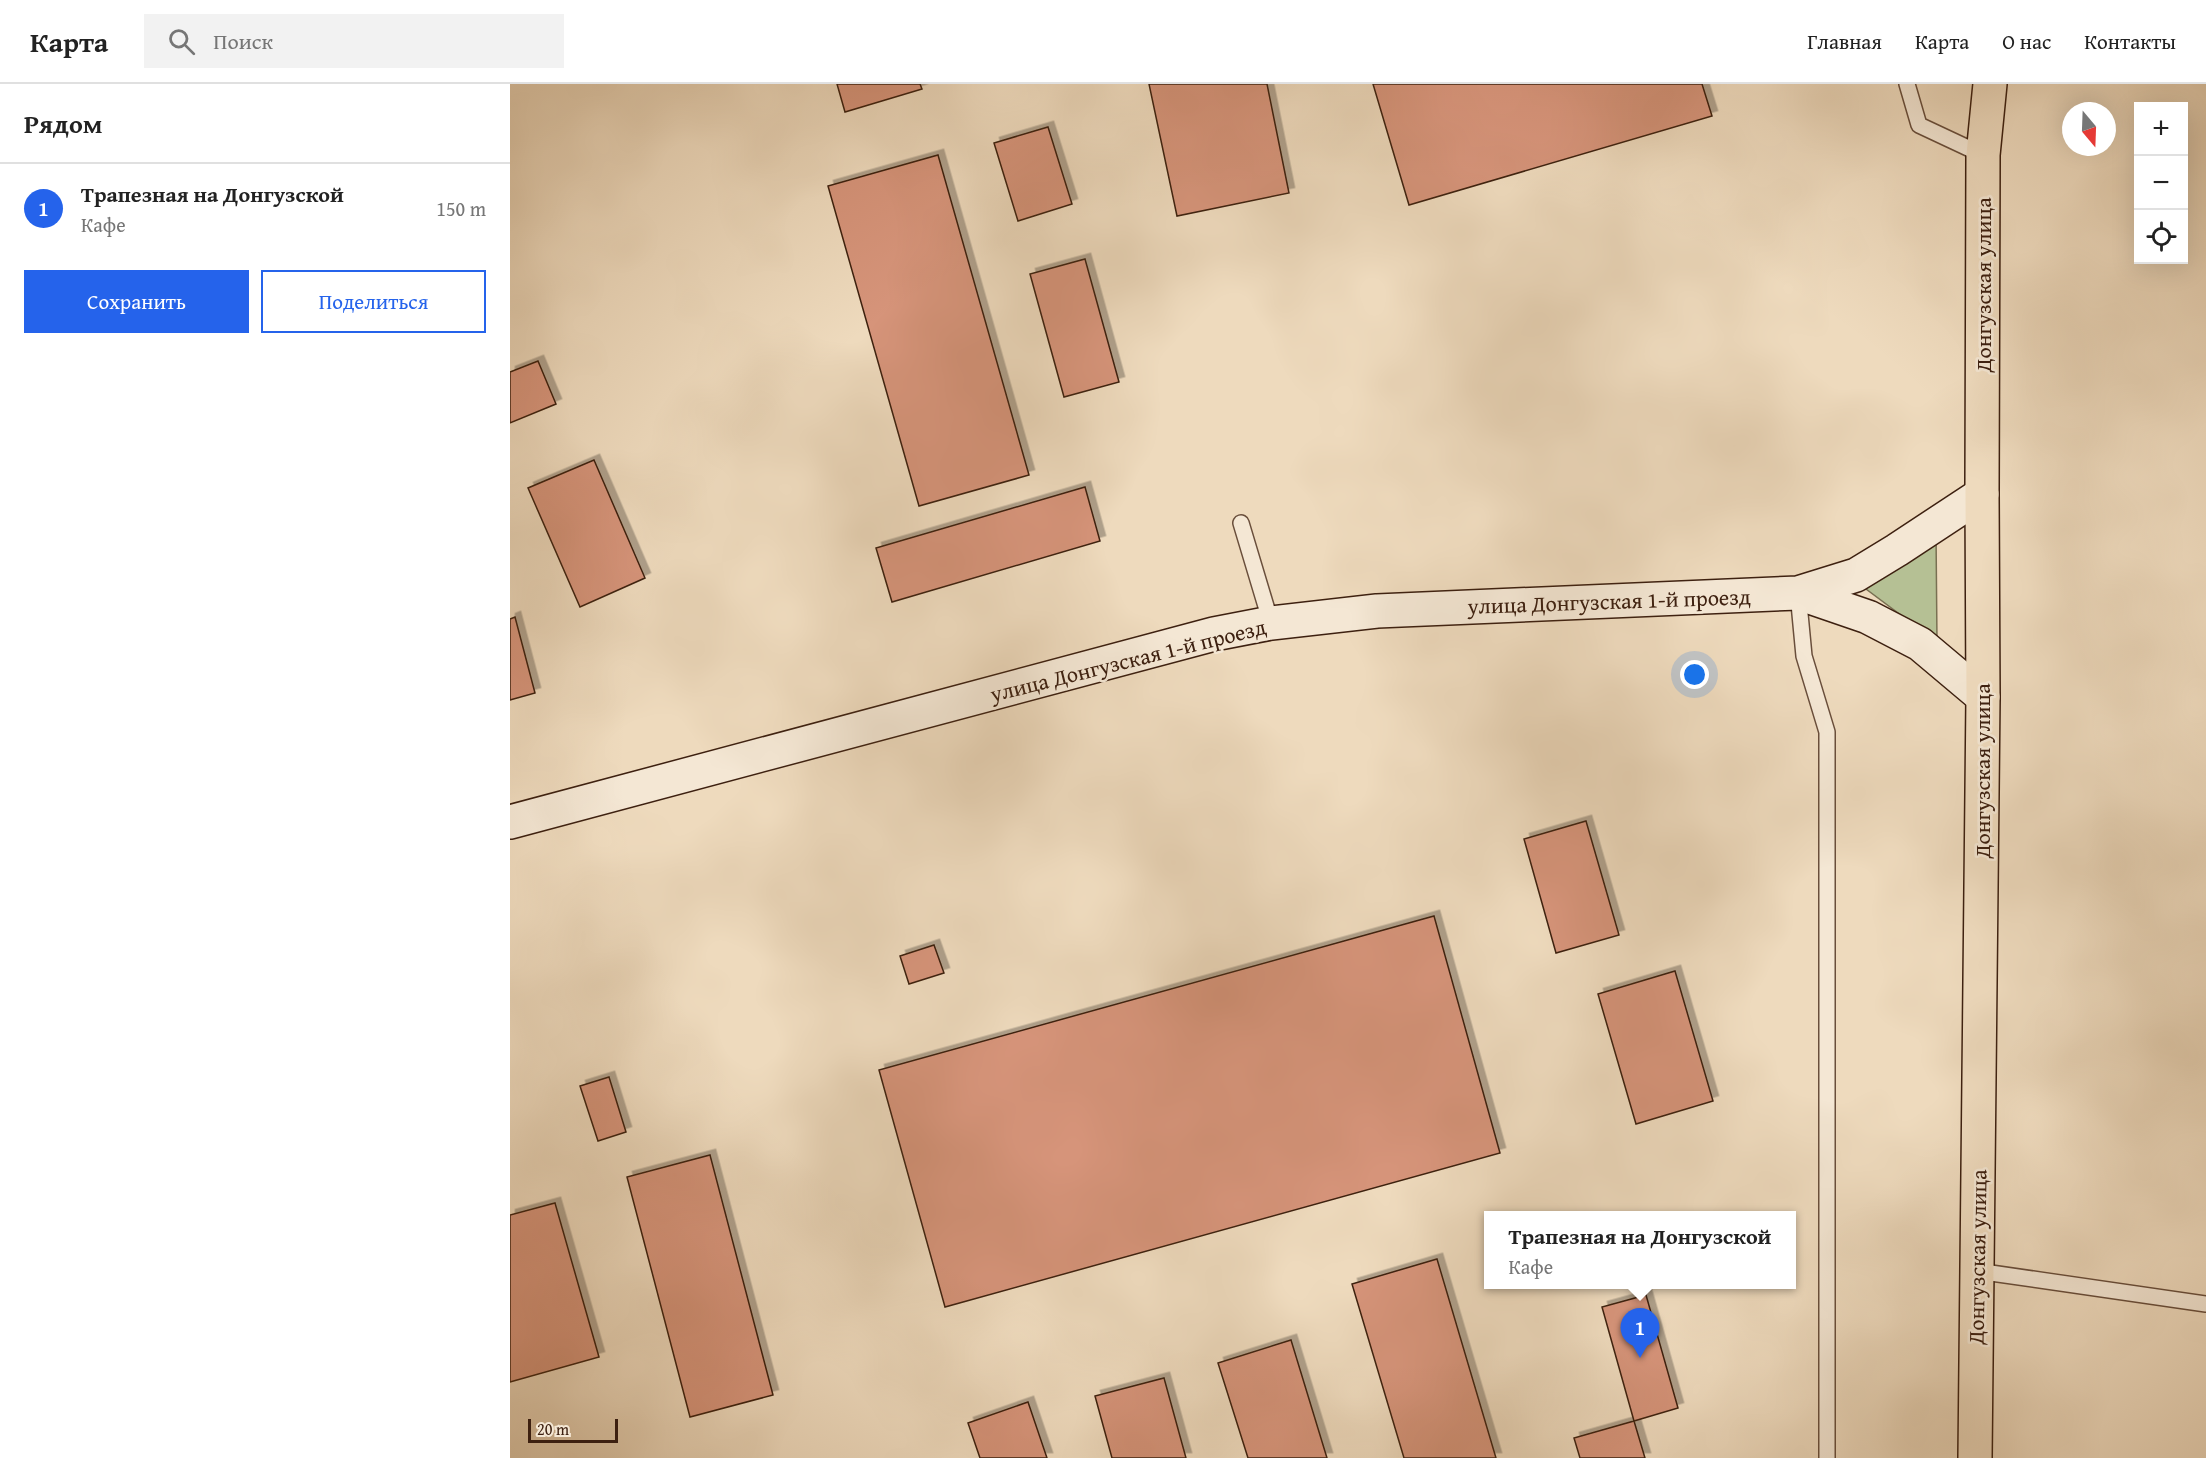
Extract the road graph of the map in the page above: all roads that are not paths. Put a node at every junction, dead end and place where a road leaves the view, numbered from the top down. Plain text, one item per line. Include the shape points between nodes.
1 (1907, 84) edge
2 (1990, 84) edge
3 (1983, 155) junction
4 (1982, 494) junction
5 (1241, 523) dead end
6 (1798, 593) junction
7 (1271, 623) junction
8 (1983, 697) junction
9 (510, 822) edge
10 (1977, 1271) junction
11 (2206, 1304) edge
12 (1827, 1458) edge
13 (1975, 1458) edge

1 - 3 lane via 1919,125
2 - 3 highway, Донгузская улица
3 - 4 highway, Донгузская улица
4 - 6 street via 1856,575
4 - 8 highway, Донгузская улица
5 - 7 lane
6 - 7 street, улица Донгузская 1-й проезд via 1377,611
6 - 8 street via 1868,617 1920,644
6 - 12 lane via 1804,656 1827,732
7 - 9 street, улица Донгузская 1-й проезд via 1214,634
8 - 10 highway, Донгузская улица
10 - 11 lane
10 - 13 highway, Донгузская улица

